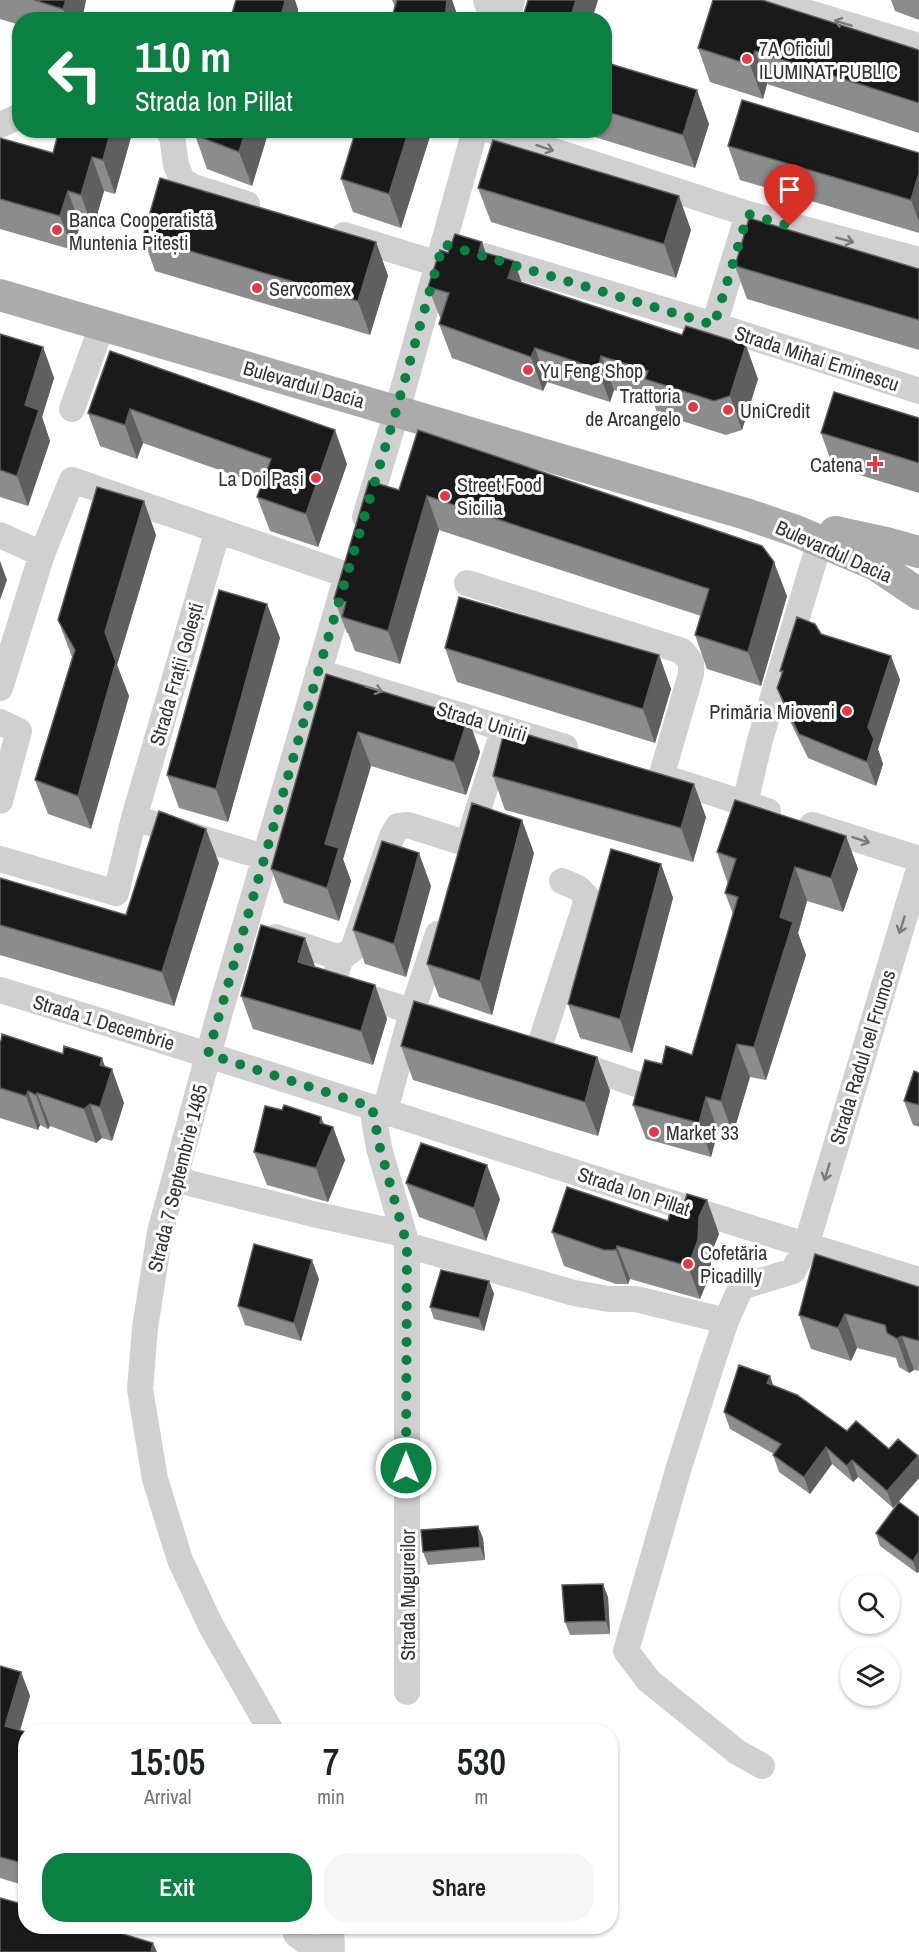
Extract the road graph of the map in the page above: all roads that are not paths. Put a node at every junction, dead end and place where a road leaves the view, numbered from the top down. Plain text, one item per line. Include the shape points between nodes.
1 (766, 0) edge
2 (919, 46) edge
3 (172, 138) edge
4 (474, 138) edge
5 (514, 138) edge
6 (266, 210) edge
7 (748, 214) junction
8 (320, 227) edge
9 (441, 254) junction
10 (919, 260) edge
11 (0, 295) edge
12 (102, 325) junction
13 (714, 325) junction
14 (919, 391) edge
15 (72, 409) dead end
16 (396, 411) junction
17 (746, 514) junction
18 (218, 530) junction
19 (0, 535) edge
20 (820, 541) junction
21 (919, 552) edge
22 (42, 554) junction
23 (353, 556) junction
24 (467, 583) dead end
25 (919, 594) edge
26 (318, 672) junction
27 (0, 688) edge
28 (0, 722) edge
29 (504, 728) junction
30 (583, 752) edge
31 (0, 801) edge
32 (745, 803) junction
33 (134, 818) junction
34 (264, 858) junction
35 (0, 859) edge
36 (919, 859) edge
37 (919, 869) edge
38 (562, 881) dead end
39 (446, 911) edge
40 (245, 927) junction
41 (341, 958) junction
42 (0, 990) edge
43 (412, 1012) junction
44 (465, 1028) edge
45 (208, 1054) junction
46 (642, 1086) edge
47 (378, 1109) junction
48 (175, 1178) junction
49 (406, 1240) junction
50 (806, 1246) junction
51 (919, 1280) edge
52 (726, 1321) junction
53 (407, 1692) dead end
54 (267, 1724) edge
55 (762, 1766) dead end
56 (297, 1934) dead end
57 (331, 1934) edge
58 (319, 1952) edge
59 (332, 1952) edge

2 -> 1 street
3 - 6 street via 182,180
4 - 9 street, Strada 7 Septembrie 1485
5 -> 7 street
7 -> 10 street
7 - 13 street, Strada Mihai Eminescu
8 - 9 street, Strada Mihai Eminescu
9 - 13 street, Strada Mihai Eminescu
9 - 16 street, Strada 7 Septembrie 1485
11 - 12 main road, Bulevardul Dacia
12 - 15 street
12 - 16 main road, Bulevardul Dacia
13 - 14 street, Strada Mihai Eminescu
16 - 17 main road, Bulevardul Dacia
16 - 23 street, Strada 7 Septembrie 1485
17 - 20 main road, Bulevardul Dacia
17 - 21 main road, Bulevardul Dacia
18 - 22 street via 72,480
18 - 23 street
18 - 33 street, Strada Frații Golești
19 - 22 street
20 - 25 main road, Bulevardul Dacia via 876,565
20 - 32 street
22 - 27 street
23 - 26 street, Strada 7 Septembrie 1485
24 - 32 street via 682,651 691,662 691,674 650,773
26 -> 29 street, Strada Unirii
26 - 34 street, Strada 7 Septembrie 1485
28 - 31 street via 19,731
29 - 30 street, Strada Unirii
29 - 41 street via 464,855 408,825 398,826 353,949
32 -> 36 street
33 - 34 street
33 - 35 street, Strada Frații Golești via 116,893
34 - 40 street, Strada 7 Septembrie 1485
37 -> 50 street, Strada Radul cel Frumos
38 - 46 street via 586,896 585,906 528,1047
39 - 43 street
40 - 41 street
40 - 45 street, Strada 7 Septembrie 1485
41 - 43 street via 336,984
42 - 45 street, Strada 1 Decembrie
43 - 44 street
43 - 47 street
45 - 47 street, Strada Ion Pillat
45 - 48 street, Strada 7 Septembrie 1485
47 - 49 street, Strada Mugureilor via 380,1148
47 - 50 street, Strada Ion Pillat
48 - 49 street
48 - 54 street, Strada 7 Septembrie 1485 via 158,1242 140,1389 155,1479 180,1560 211,1626
49 - 52 street via 574,1293 636,1299
49 - 53 street, Strada Mugureilor
50 - 51 street, Strada Ion Pillat
50 - 52 street, Strada Radul cel Frumos via 793,1271 741,1287
52 - 55 street, Strada Radul cel Frumos via 626,1650 649,1681 738,1752
56 - 58 street
57 - 59 street

